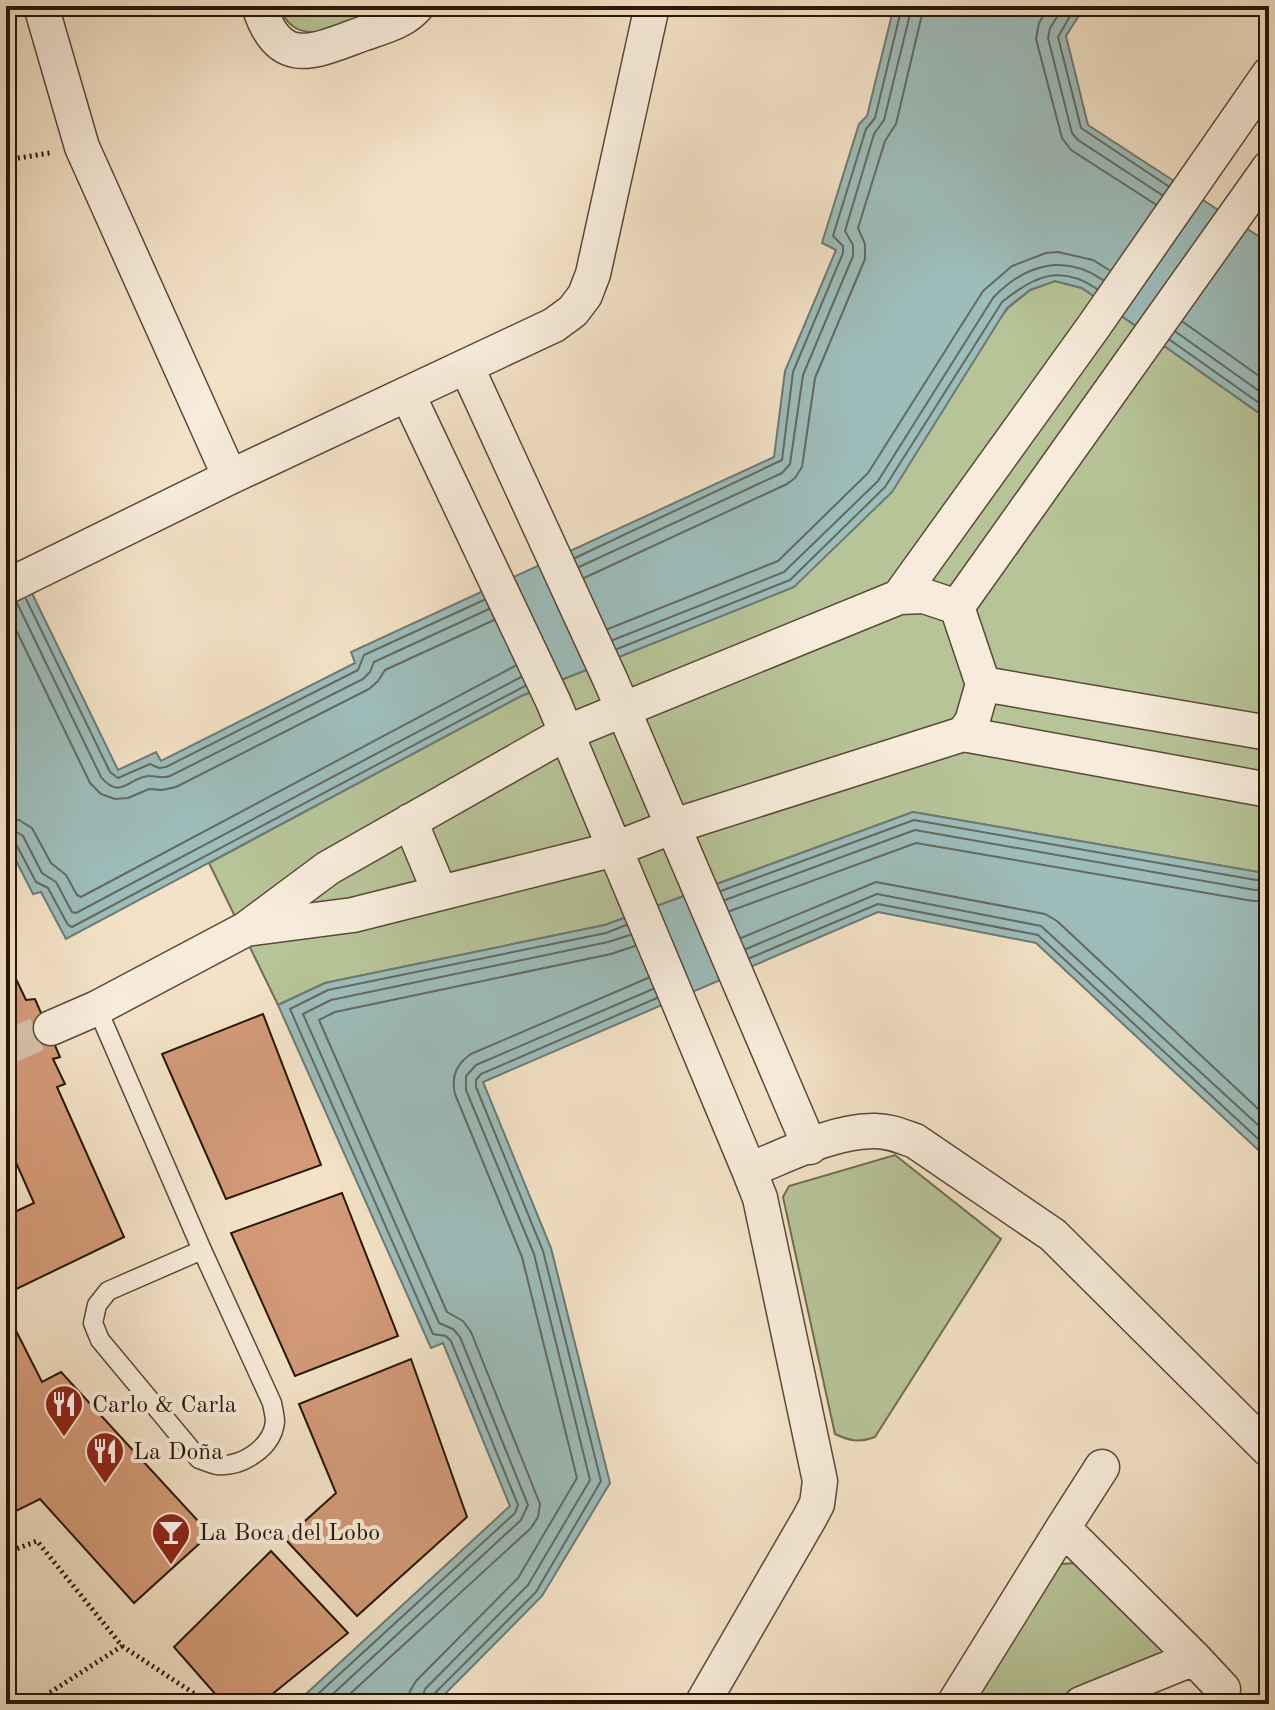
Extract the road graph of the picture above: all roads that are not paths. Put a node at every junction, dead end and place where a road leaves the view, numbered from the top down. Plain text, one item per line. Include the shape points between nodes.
1 (41, 6) edge
2 (259, 6) edge
3 (417, 6) edge
4 (652, 6) edge
5 (1269, 74) edge
6 (1269, 168) edge
7 (467, 368) junction
8 (408, 395) junction
9 (230, 477) junction
10 (20, 580) edge
11 (899, 597) junction
12 (957, 607) junction
13 (983, 684) junction
14 (624, 711) junction
15 (566, 733) junction
16 (1269, 733) edge
17 (963, 734) junction
18 (1269, 790) edge
19 (410, 821) junction
20 (674, 826) junction
21 (615, 849) junction
22 (440, 893) junction
23 (246, 929) junction
24 (97, 1008) junction
25 (51, 1028) tunnel mouth
26 (810, 1147) junction
27 (749, 1170) junction
28 (202, 1250) junction
29 (1269, 1450) edge
30 (1102, 1467) dead end
31 (1063, 1528) junction
32 (1194, 1658) junction
33 (1223, 1689) dead end
34 (703, 1704) edge
35 (954, 1704) edge
36 (1081, 1704) edge

1 - 9 street via 82,147
2 - 3 street via 275,40 302,52 402,19
4 - 7 street via 585,295 554,325
5 - 11 street
6 - 12 street
7 - 8 street
7 - 14 street
8 - 9 street
8 - 15 street
9 - 10 street
11 - 12 street via 924,596
11 - 14 street
12 - 13 street
13 - 16 street
13 - 17 street
14 - 15 street
14 - 20 street
15 - 19 street
15 - 21 street
17 - 18 street
17 - 20 street
19 - 22 street
19 - 23 street via 328,868
20 - 21 street
20 - 26 street
21 - 22 street
21 - 27 street
22 - 23 street via 353,915
23 - 24 street
24 - 25 street
24 - 28 lane
26 - 27 street
26 - 29 street via 873,1130 915,1141 1053,1235
27 - 34 street via 760,1198 820,1481 817,1504
28 - 28 lane via 272,1403 275,1421 268,1440 237,1463 216,1465 199,1459 100,1340 93,1323 97,1305 108,1291
30 - 31 street
31 - 32 street
31 - 35 street
32 - 33 street
32 - 36 street

